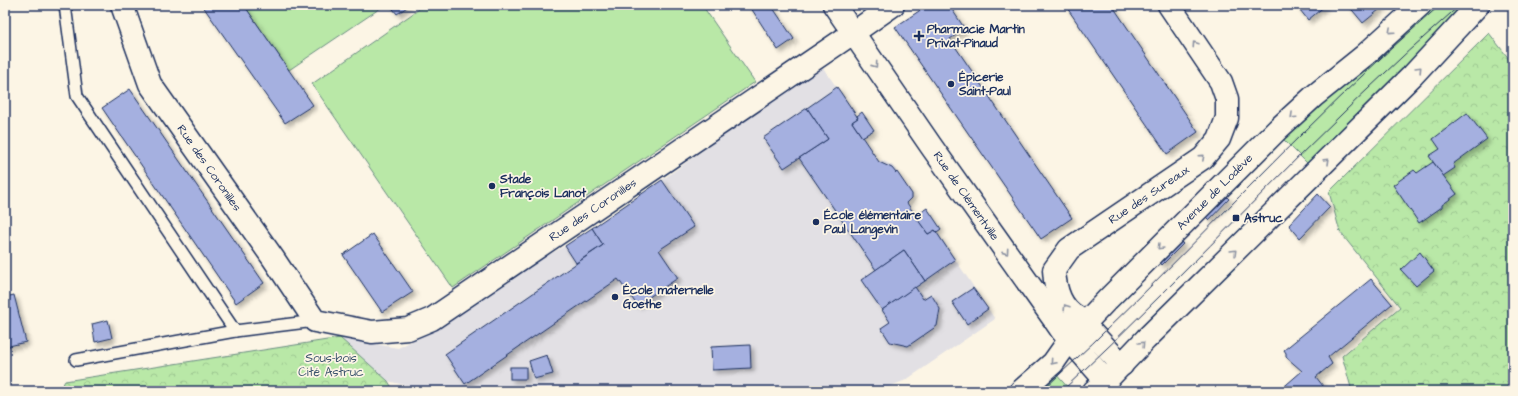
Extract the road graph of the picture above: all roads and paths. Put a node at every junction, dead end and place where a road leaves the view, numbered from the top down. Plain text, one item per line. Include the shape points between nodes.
1 (64, 5) edge
2 (122, 5) edge
3 (834, 5) edge
4 (893, 5) edge
5 (1169, 5) edge
6 (1420, 5) edge
7 (1478, 5) edge
8 (853, 33) junction
9 (315, 321) junction
10 (235, 330) junction
11 (1077, 332) junction
12 (76, 360) dead end
13 (1122, 365) junction
14 (1100, 386) edge
15 (1022, 391) edge

1 - 10 lane via 77,96
2 - 9 street, Rue des Coronilles via 150,84
3 - 8 street, Rue de Clémentville
4 - 8 street, Rue des Coronilles
11 -> 5 street, Rue des Sureaux via 1077,317 1069,313 1055,285 1054,270 1069,248 1203,158 1219,139 1227,118 1227,99 1221,82
6 -> 11 street, Avenue de Lodève via 1278,129
13 -> 7 street via 1408,80
8 - 9 street, Rue des Coronilles via 432,319 408,329 372,332
8 -> 11 street, Rue de Clémentville via 1053,318
9 - 10 lane, Rue des Coronilles
10 - 12 lane, Rue des Coronilles
11 - 13 street, Rue des Sureaux
11 - 14 street, Rue de Clémentville
11 -> 15 street, Avenue de Lodève via 1053,363
13 - 14 street

